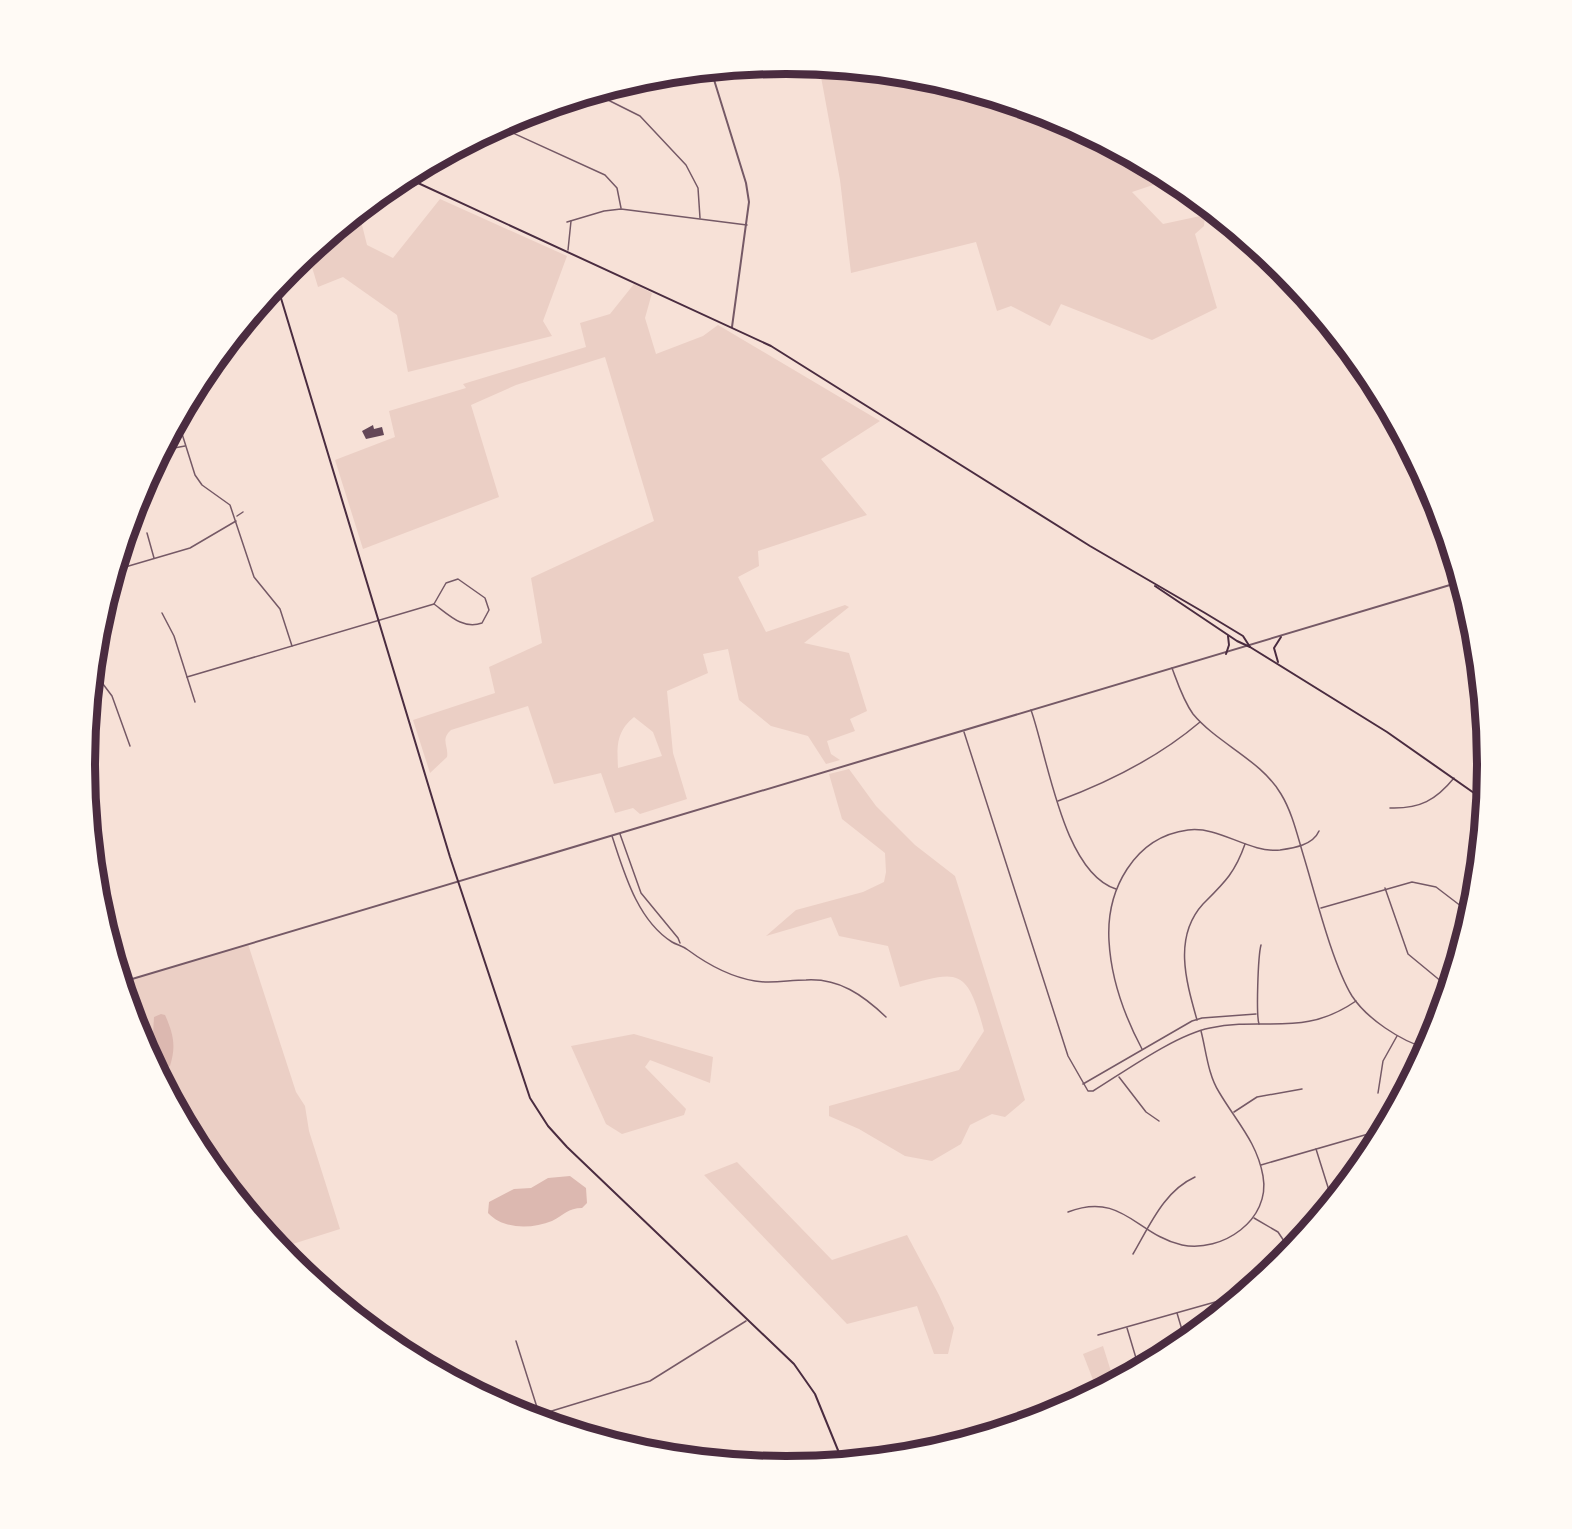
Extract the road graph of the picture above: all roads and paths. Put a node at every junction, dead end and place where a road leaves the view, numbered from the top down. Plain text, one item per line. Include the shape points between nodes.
1 (713, 77) edge
2 (604, 98) edge
3 (510, 132) edge
4 (415, 182) edge
5 (621, 209) junction
6 (700, 219) junction
7 (571, 220) junction
8 (567, 222) dead end
9 (747, 225) junction
10 (567, 251) junction
11 (280, 294) edge
12 (732, 327) junction
13 (181, 431) edge
14 (186, 446) junction
15 (172, 448) edge
16 (243, 512) dead end
17 (236, 516) junction
18 (237, 520) junction
19 (147, 533) dead end
20 (154, 558) junction
21 (125, 567) edge
22 (1153, 584) junction
23 (1452, 584) edge
24 (434, 604) junction
25 (162, 613) dead end
26 (378, 620) junction
27 (1224, 632) junction
28 (1281, 637) junction
29 (292, 646) junction
30 (1250, 647) junction
31 (1226, 654) junction
32 (1279, 664) junction
33 (1172, 668) junction
34 (187, 677) junction
35 (100, 680) edge
36 (195, 702) dead end
37 (1031, 710) junction
38 (1200, 722) junction
39 (964, 730) junction
40 (130, 746) dead end
41 (1454, 778) junction
42 (1476, 794) edge
43 (1058, 801) junction
44 (1390, 808) dead end
45 (1319, 831) dead end
46 (619, 832) junction
47 (612, 835) junction
48 (1245, 844) junction
49 (1300, 845) junction
50 (459, 881) junction
51 (1385, 888) junction
52 (1117, 889) junction
53 (640, 892) junction
54 (634, 895) junction
55 (1462, 907) edge
56 (1321, 908) junction
57 (680, 944) junction
58 (1261, 945) dead end
59 (130, 980) edge
60 (1442, 982) edge
61 (1356, 1001) junction
62 (1256, 1014) junction
63 (886, 1017) dead end
64 (1197, 1020) junction
65 (1259, 1025) junction
66 (1200, 1030) junction
67 (1397, 1035) junction
68 (1417, 1044) edge
69 (1142, 1049) junction
70 (1118, 1076) junction
71 (1083, 1084) junction
72 (1302, 1089) dead end
73 (1378, 1093) dead end
74 (1233, 1112) junction
75 (1159, 1121) dead end
76 (1369, 1134) edge
77 (1316, 1149) junction
78 (1260, 1166) junction
79 (1195, 1177) dead end
80 (1329, 1191) edge
81 (1068, 1212) dead end
82 (1254, 1218) junction
83 (1149, 1228) junction
84 (1285, 1242) edge
85 (1133, 1254) dead end
86 (1223, 1300) edge
87 (1177, 1313) junction
88 (747, 1320) junction
89 (1127, 1327) junction
90 (1182, 1330) edge
91 (1098, 1335) dead end
92 (516, 1341) dead end
93 (1137, 1360) edge
94 (538, 1409) edge
95 (546, 1412) edge
96 (840, 1453) edge

1 - 9 street via 746,183
2 - 6 street via 640,116 686,165 698,188
3 - 5 street via 605,175 617,188
4 - 10 main road
5 - 6 street
5 - 7 street
6 - 9 street
7 - 8 street
7 - 10 street
9 - 12 street
10 - 12 main road
11 - 26 main road
12 - 22 main road via 780,351
13 - 14 street
14 - 15 street
14 - 17 street via 198,481 227,501
16 - 17 street
17 - 18 street
18 - 20 street via 197,544
18 - 29 street via 254,577 280,609
19 - 20 street
20 - 21 street
22 - 27 main road
22 - 30 main road via 1243,636
23 - 28 street
24 - 24 street via 446,582 458,579 485,598 489,610 482,623 468,626
24 - 26 street
25 - 34 street
26 - 29 street
26 - 50 main road
27 - 30 main road
27 - 31 main road via 1229,642
28 - 30 street
28 - 32 main road via 1274,649
29 - 34 street
30 - 31 street
30 - 32 main road
31 - 33 street
32 - 41 main road
33 - 37 street
33 - 38 street via 1185,701
34 - 36 street
35 - 40 street via 112,696
37 - 39 street
37 - 43 street
38 - 43 street via 1165,750
38 - 49 street via 1275,784
39 - 46 street
39 - 71 street via 1068,1056
41 - 42 main road
41 - 44 street via 1428,803
43 - 52 street via 1070,839 1084,864
45 - 49 street via 1314,840
46 - 47 street
46 - 53 street
47 - 50 street
47 - 54 street
48 - 49 street via 1273,849
48 - 52 street via 1202,830 1163,837 1140,851
48 - 64 street via 1232,875 1203,904 1187,930 1184,961
49 - 56 street
50 - 59 street
50 - 88 main road via 526,1088 541,1116 562,1142
51 - 55 street via 1418,882 1436,887
51 - 56 street
51 - 60 street via 1408,954
52 - 69 street via 1109,921 1112,961 1124,1007
53 - 54 street
53 - 57 street
54 - 57 street via 655,925
56 - 61 street via 1344,980
57 - 63 street via 726,972 754,981 812,980 849,988
58 - 62 street
61 - 65 street via 1321,1020 1297,1025
61 - 67 street
62 - 64 street
62 - 65 street
64 - 69 street
65 - 66 street
66 - 70 street
66 - 74 street via 1215,1085
67 - 68 street
67 - 73 street via 1383,1061
69 - 71 street
70 - 71 street via 1093,1091
70 - 75 street via 1146,1112
72 - 74 street via 1257,1097
74 - 78 street via 1248,1135
76 - 77 street
77 - 78 street
77 - 80 street
78 - 82 street via 1263,1192
79 - 83 street via 1173,1190
81 - 83 street via 1105,1207
82 - 83 street via 1231,1236 1198,1245 1178,1244
82 - 84 street via 1278,1232
83 - 85 street
86 - 87 street
87 - 89 street
87 - 90 street
88 - 95 street via 650,1380
88 - 96 main road via 806,1379 824,1410
89 - 91 street
89 - 93 street
92 - 94 street

